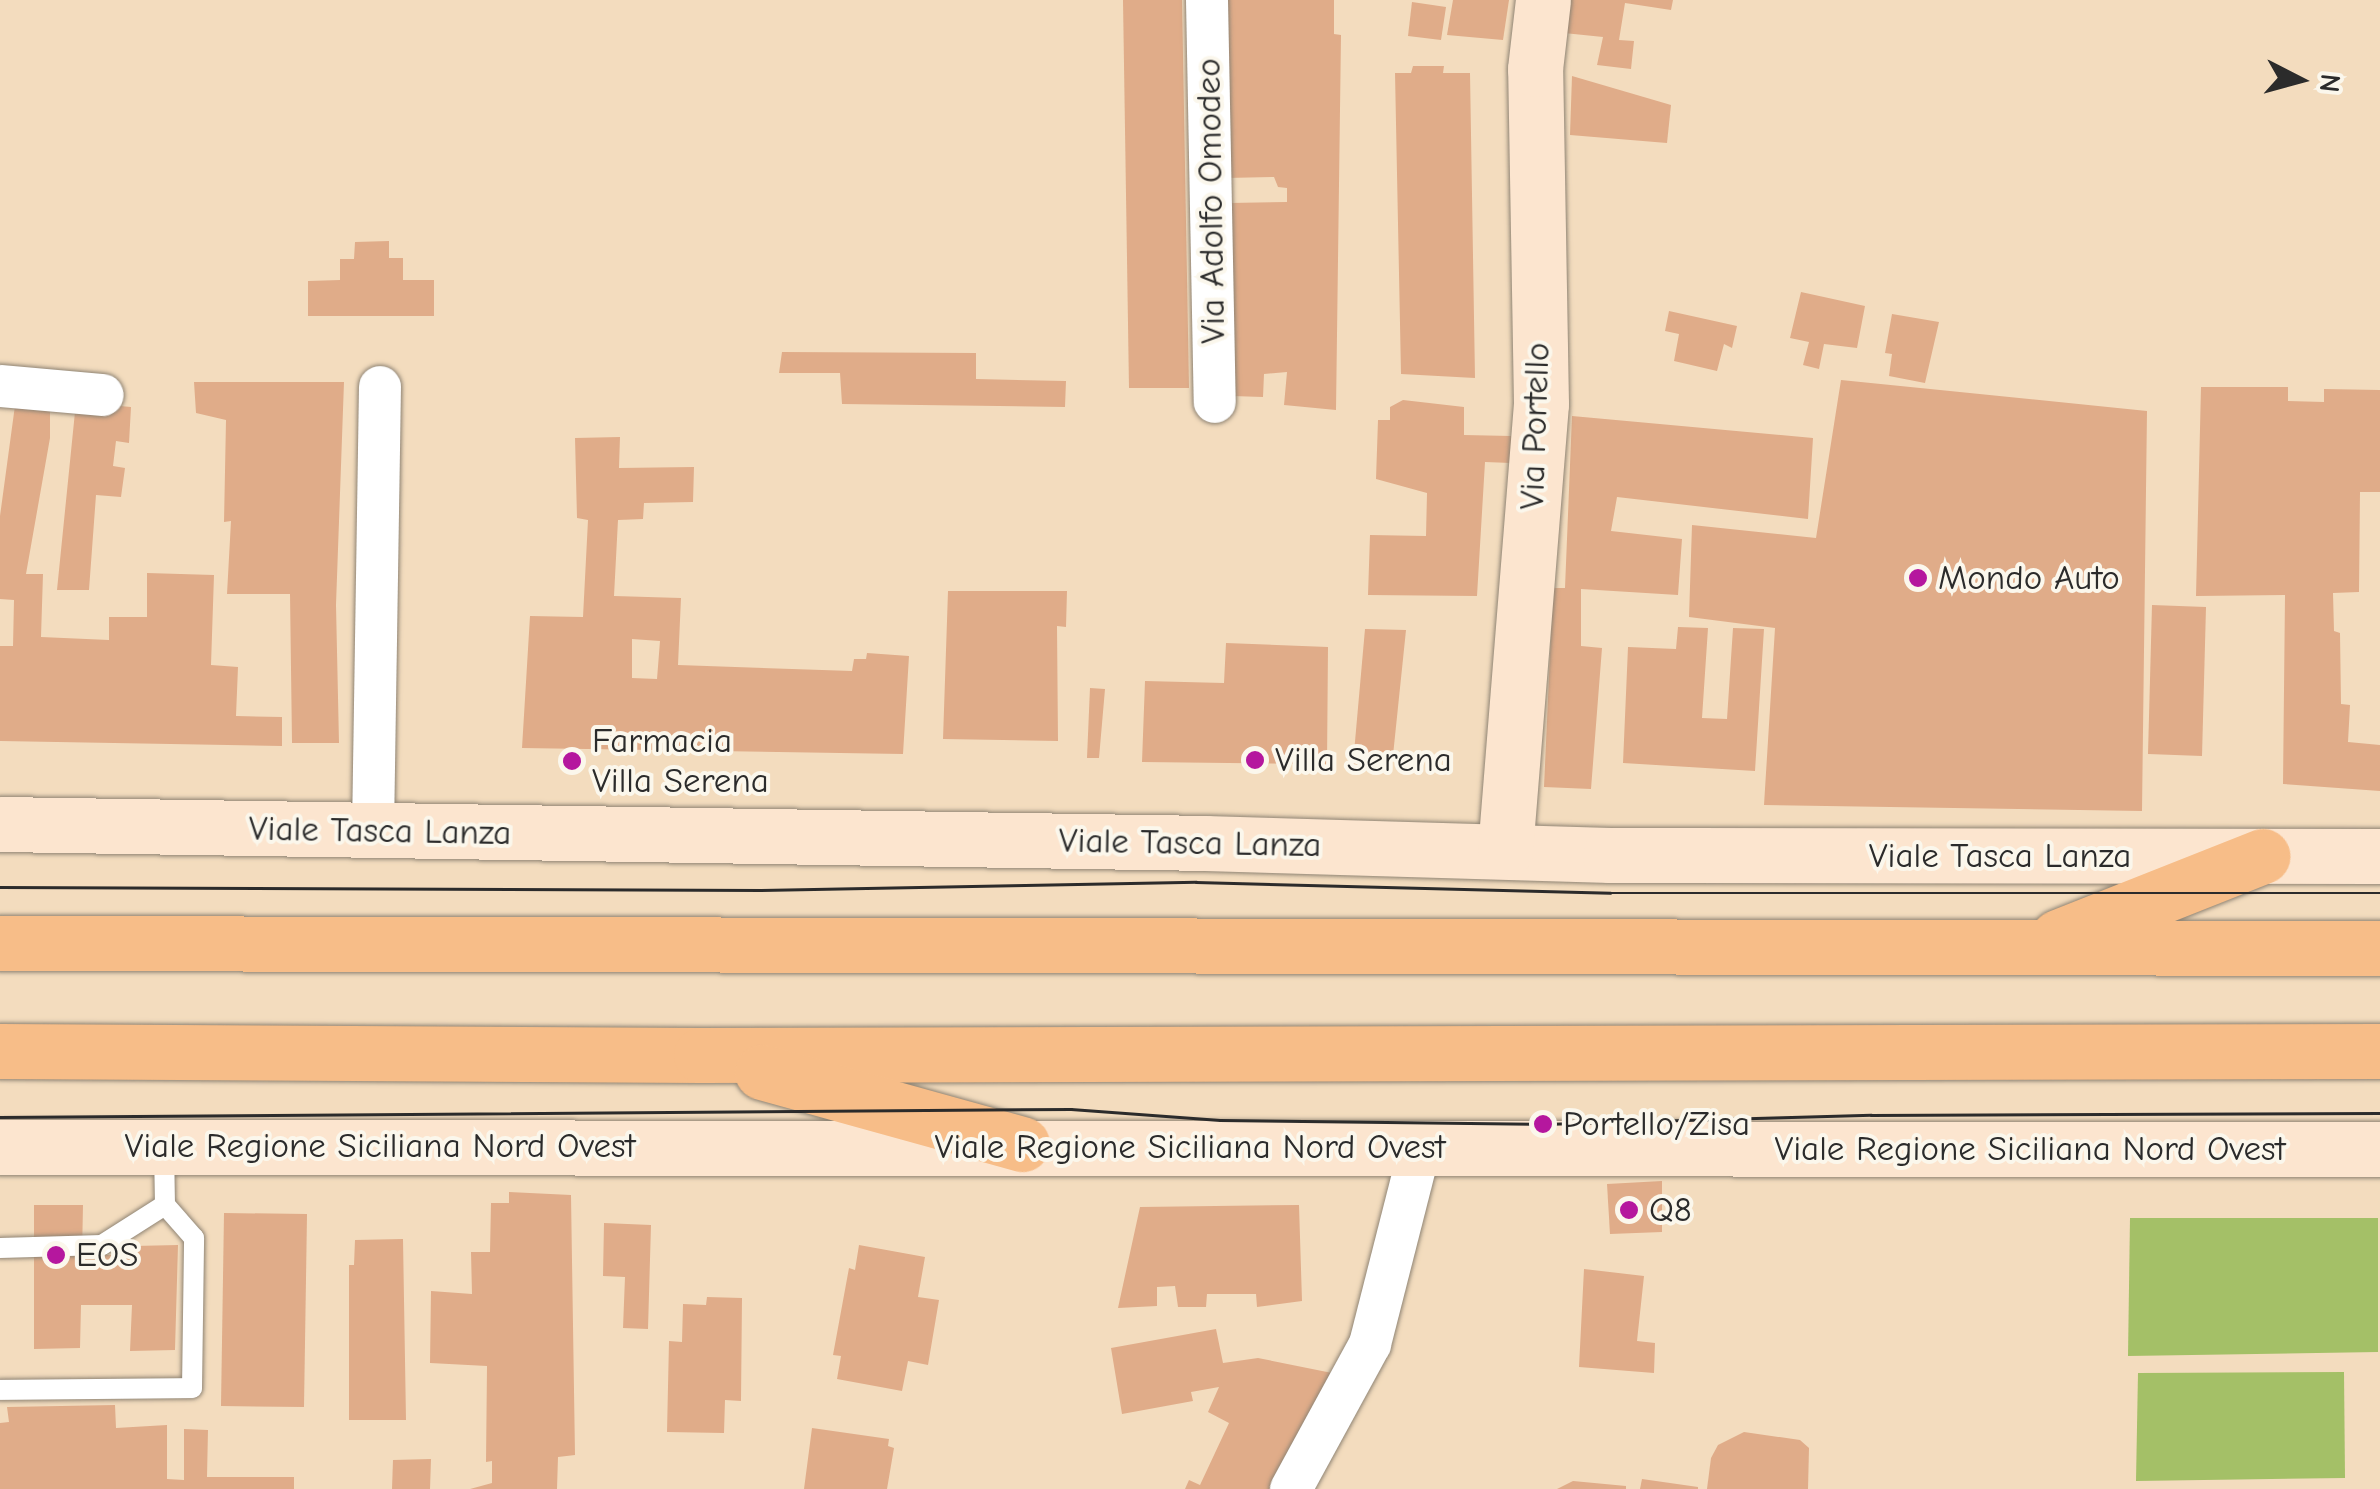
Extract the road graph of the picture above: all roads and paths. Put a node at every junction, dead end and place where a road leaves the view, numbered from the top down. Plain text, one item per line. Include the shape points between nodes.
1 (1207, 0) edge
2 (1543, 0) edge
3 (0, 386) edge
4 (380, 387) dead end
5 (103, 395) dead end
6 (1215, 402) dead end
7 (0, 824) edge
8 (373, 831) junction
9 (1505, 851) junction
10 (2263, 856) junction
11 (2380, 856) edge
12 (0, 943) edge
13 (2032, 948) junction
14 (2380, 948) edge
15 (0, 1050) edge
16 (2380, 1051) edge
17 (702, 1055) junction
18 (1022, 1144) junction
19 (164, 1146) junction
20 (0, 1147) edge
21 (1420, 1148) junction
22 (2380, 1148) edge
23 (165, 1206) junction
24 (0, 1248) edge
25 (0, 1390) edge
26 (1291, 1489) edge

1 - 6 street, Via Adolfo Omodeo
2 - 9 street, Via Portello via 1535,69 1541,404
3 - 5 street
4 - 8 street
7 - 8 street, Viale Tasca Lanza
8 - 9 street, Viale Tasca Lanza
9 - 10 street, Viale Tasca Lanza
10 - 11 street, Viale Tasca Lanza
10 - 13 main road
12 - 13 main road
13 - 14 main road
15 - 17 main road
16 - 17 main road
17 - 18 main road
18 - 19 street, Viale Regione Siciliana Nord Ovest
18 - 21 street, Viale Regione Siciliana Nord Ovest
19 - 20 street, Viale Regione Siciliana Nord Ovest
19 - 23 lane
21 - 22 street, Viale Regione Siciliana Nord Ovest
21 - 26 street via 1370,1344
23 - 24 lane via 102,1245
23 - 25 lane via 194,1238 192,1388

